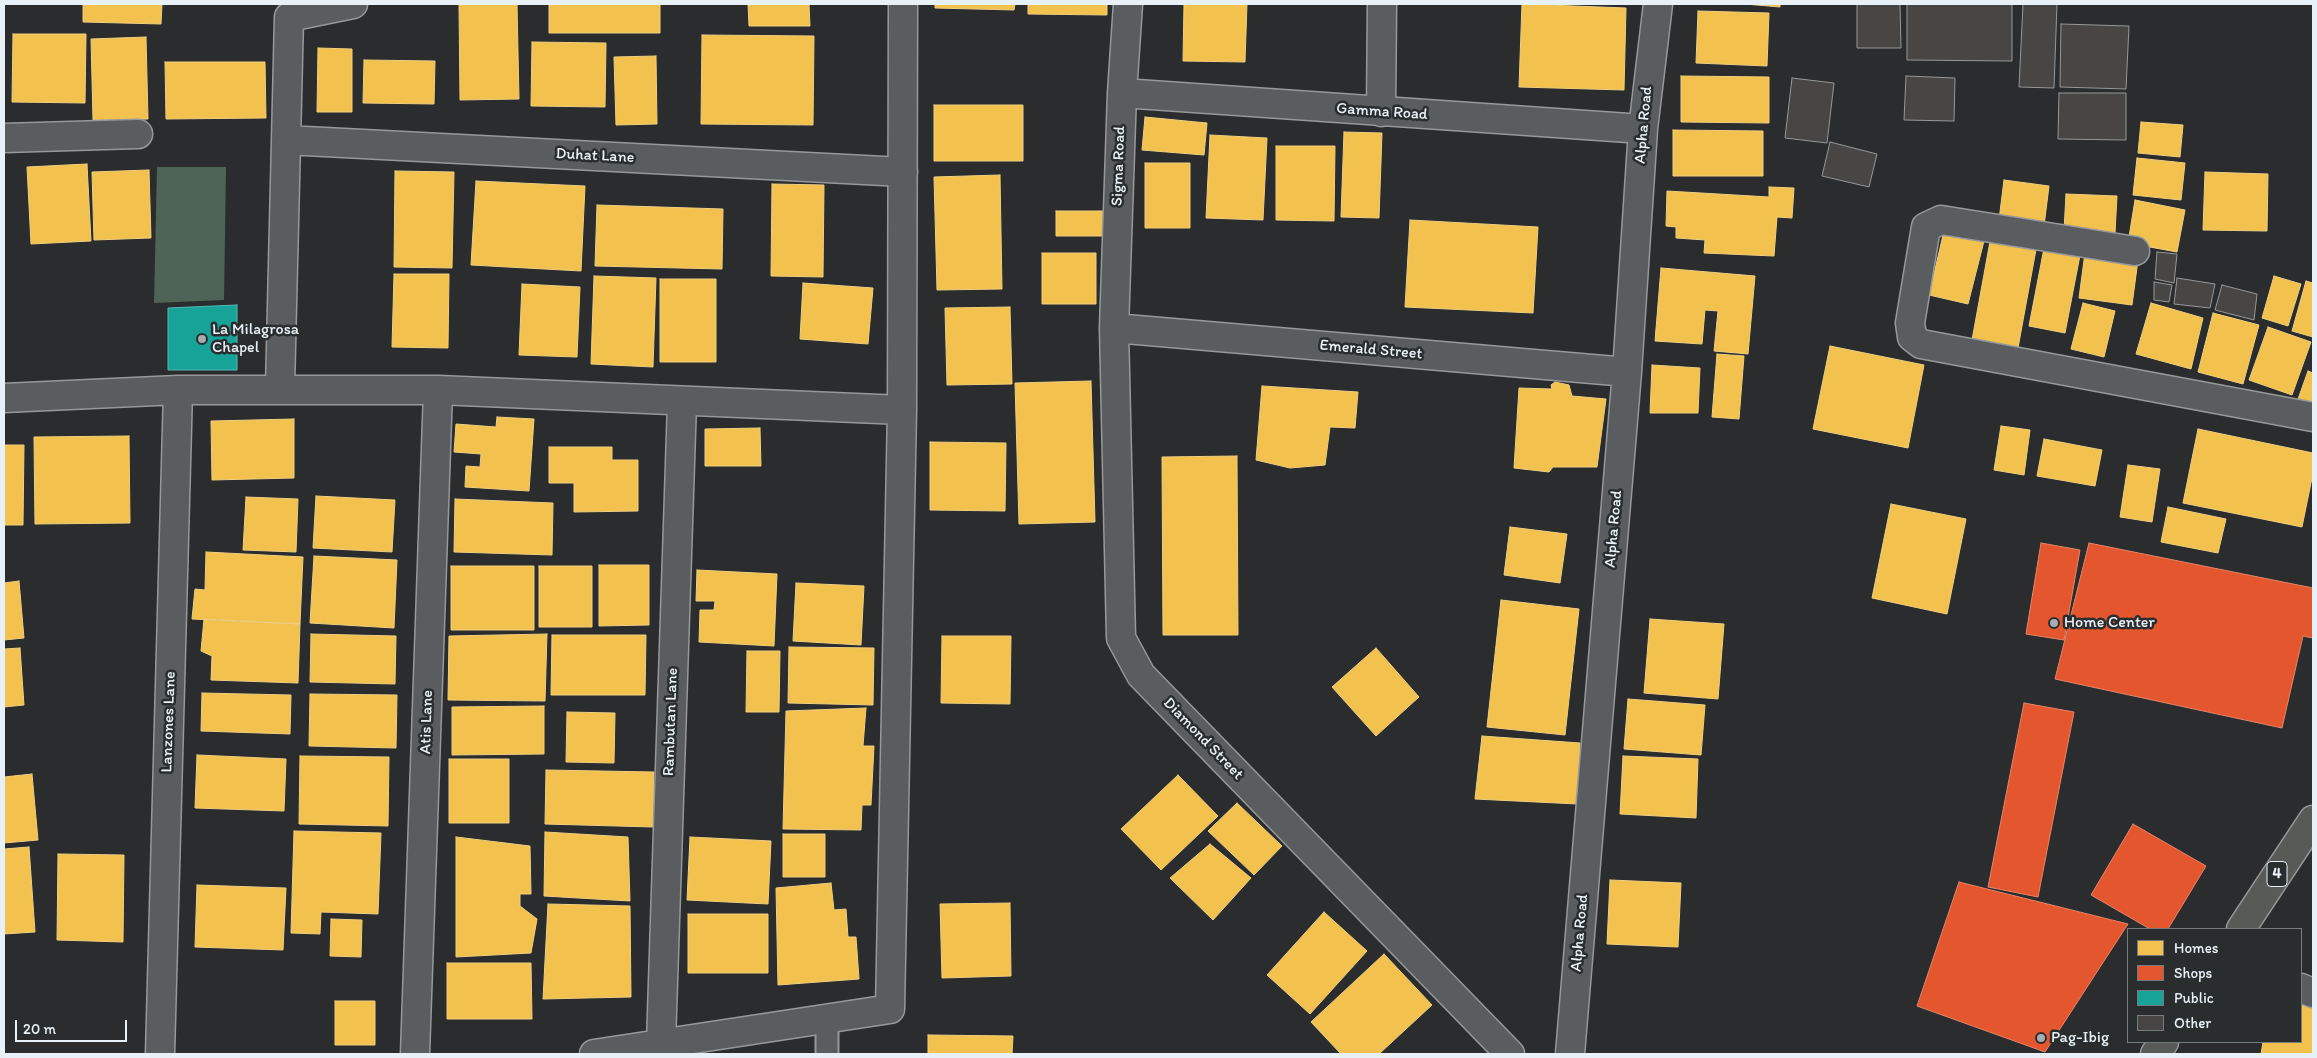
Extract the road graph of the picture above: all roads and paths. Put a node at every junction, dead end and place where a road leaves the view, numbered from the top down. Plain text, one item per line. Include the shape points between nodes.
1 (353, 4) edge
2 (903, 4) edge
3 (1128, 4) edge
4 (1382, 4) edge
5 (1658, 4) edge
6 (1122, 92) junction
7 (1381, 112) junction
8 (1642, 129) junction
9 (138, 134) dead end
10 (4, 138) edge
11 (286, 140) junction
12 (903, 172) junction
13 (2135, 251) dead end
14 (1114, 328) junction
15 (1627, 372) junction
16 (280, 388) junction
17 (178, 390) junction
18 (438, 390) junction
19 (4, 398) edge
20 (682, 402) junction
21 (902, 410) junction
22 (2313, 417) edge
23 (2313, 820) edge
24 (2242, 928) edge
25 (826, 1018) junction
26 (661, 1043) junction
27 (2163, 1043) edge
28 (160, 1054) edge
29 (415, 1054) edge
30 (594, 1054) edge
31 (827, 1054) edge
32 (1510, 1054) edge
33 (1570, 1054) edge
34 (2155, 1054) edge

1 - 11 street via 289,18
2 - 12 street
3 - 6 street, Sigma Road
4 - 7 street
5 - 8 street, Alpha Road
6 - 7 street, Gamma Road
6 - 14 street, Sigma Road
7 - 8 street, Gamma Road
8 - 15 street, Alpha Road
9 - 10 street
11 - 12 street, Duhat Lane
11 - 16 street
12 - 21 street
13 - 22 street via 1941,220 1926,226 1910,323 1912,337 1921,344
14 - 15 street, Emerald Street
14 - 32 street, Diamond Street via 1121,638 1140,675
15 - 33 street, Alpha Road
16 - 17 street
16 - 18 street
17 - 19 street
17 - 28 street, Lanzones Lane
18 - 20 street
18 - 29 street, Atis Lane
20 - 21 street
20 - 26 street, Rambutan Lane
21 - 25 street via 890,1009
23 - 24 main road, 4
25 - 26 street
25 - 31 lane
26 - 30 street
27 - 34 main road

